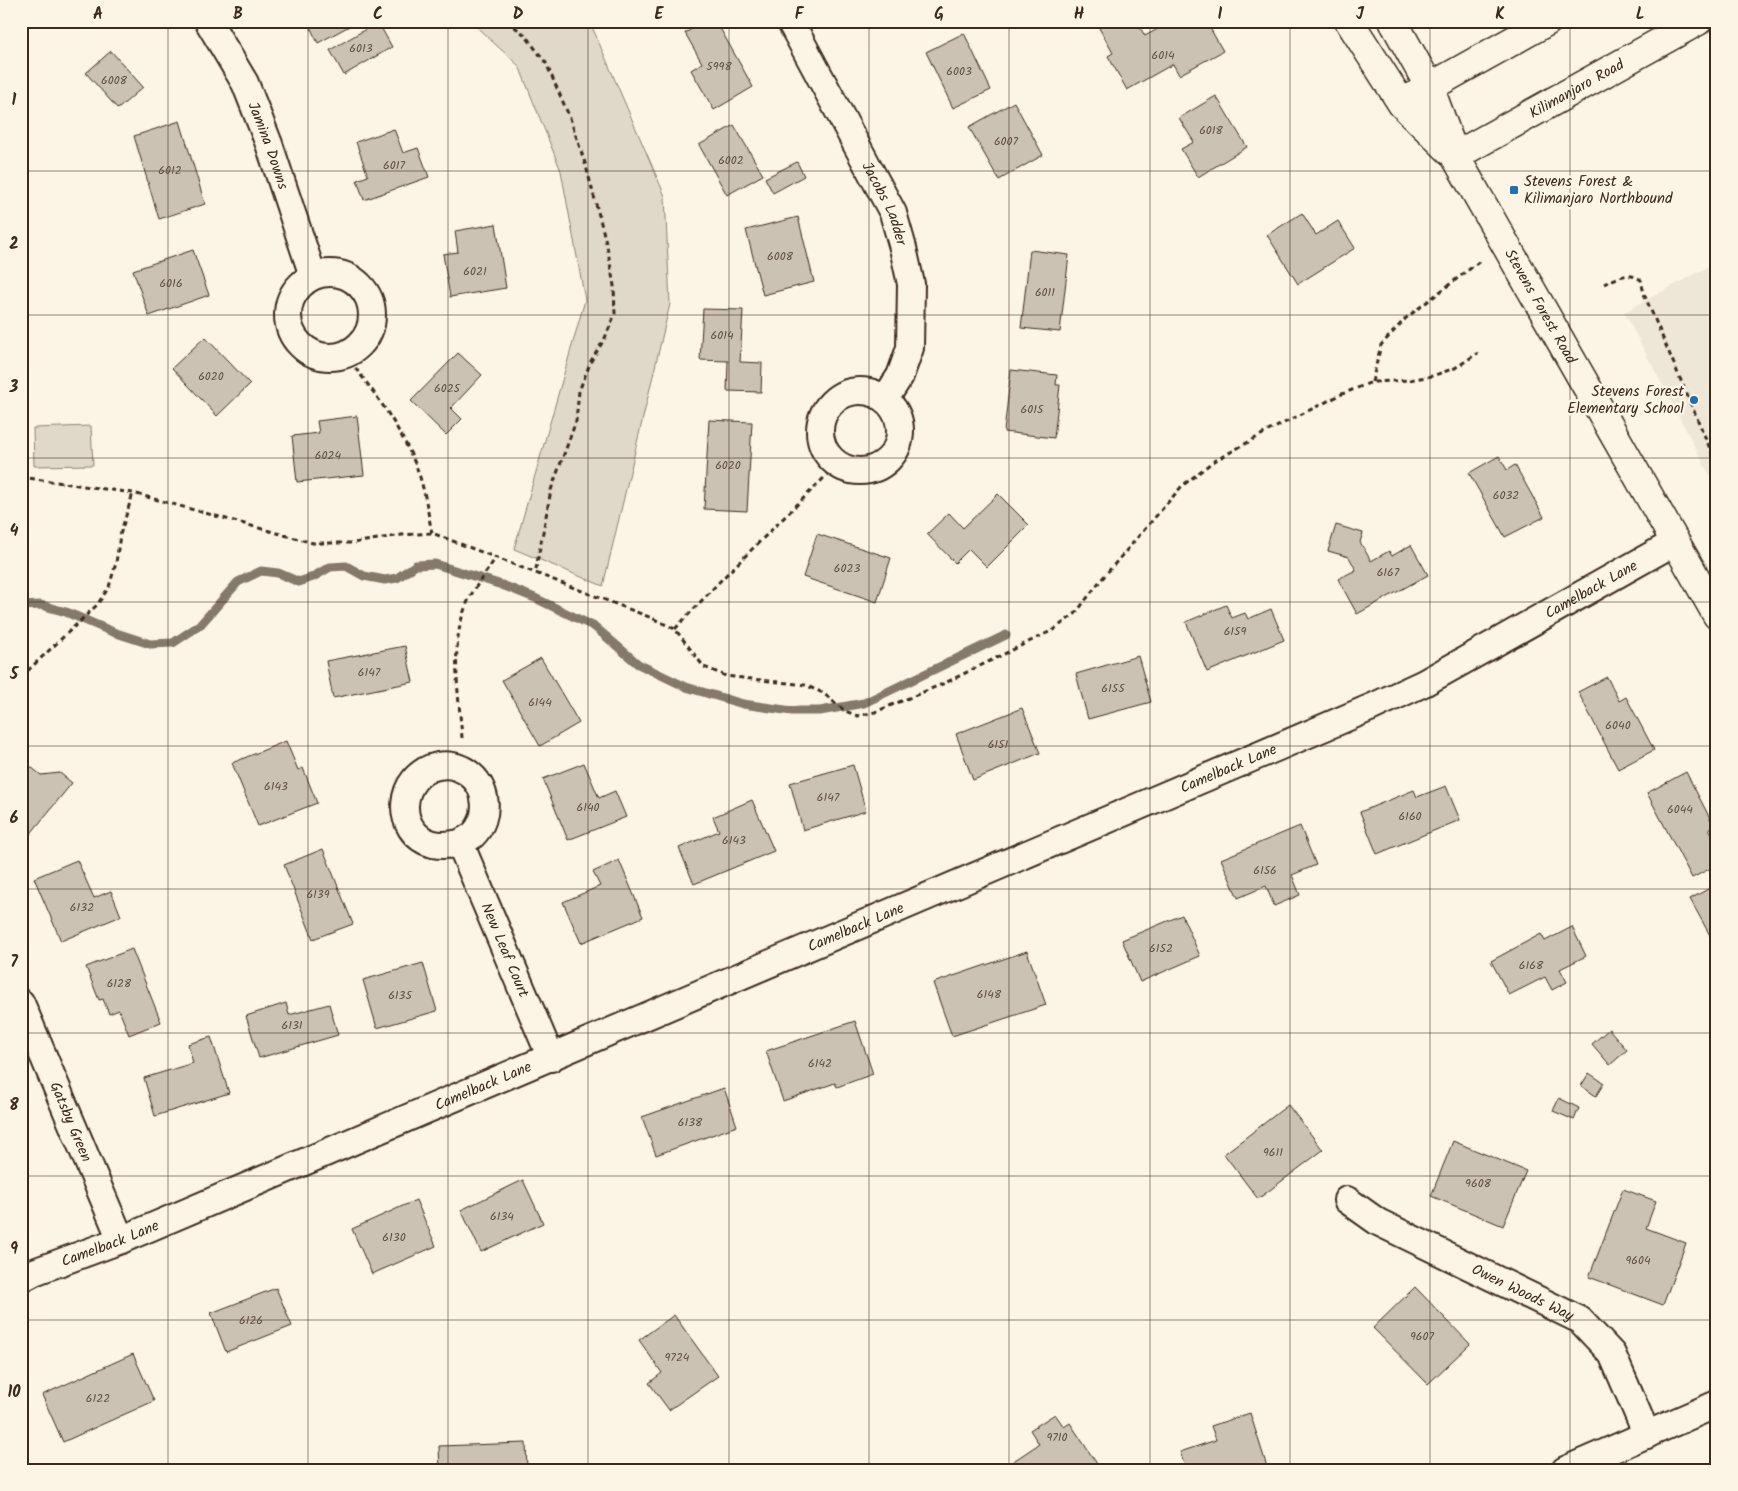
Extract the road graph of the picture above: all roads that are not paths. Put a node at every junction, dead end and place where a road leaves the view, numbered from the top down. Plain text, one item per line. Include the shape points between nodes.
1 (208, 21) edge
2 (790, 21) edge
3 (1349, 21) edge
4 (1393, 21) edge
5 (1548, 21) edge
6 (1698, 21) edge
7 (1429, 86) junction
8 (1402, 104) junction
9 (1455, 156) junction
10 (313, 276) junction
11 (885, 399) junction
12 (1675, 542) junction
13 (1717, 615) edge
14 (460, 843) junction
15 (21, 1003) edge
16 (551, 1058) junction
17 (1347, 1200) dead end
18 (121, 1240) junction
19 (21, 1279) edge
20 (1717, 1404) edge
21 (1647, 1435) junction
22 (1565, 1470) edge

1 - 10 street, Jamina Downs via 245,83
2 - 11 street, Jacobs Ladder via 893,213 903,248 911,284 910,348 900,376
3 - 8 street, Stevens Forest Road
4 - 7 street, Stevens Forest Road
5 - 7 street
6 - 9 street, Kilimanjaro Road
7 - 8 street
7 - 9 street, Stevens Forest Road
8 - 9 street, Stevens Forest Road
9 - 12 street, Stevens Forest Road
10 - 10 street via 329,272 344,275 364,289 372,305 368,334 359,346 344,354 331,357 306,349 296,340 289,323 289,305 296,289
11 - 11 street via 896,413 900,425 898,444 892,455 874,469 848,470 838,464 827,454 820,439 822,417 829,405 841,396 857,391 870,392
12 - 13 street, Stevens Forest Road
12 - 16 street, Camelback Lane via 1398,695
14 - 14 street via 482,822 485,807 478,782 466,771 453,766 444,765 422,772 410,786 404,804 407,819 416,834 426,841 446,846
14 - 16 street, New Leaf Court
15 - 18 street, Gatsby Green
16 - 18 street, Camelback Lane
17 - 21 street, Owen Woods Way via 1378,1222 1580,1320 1612,1354
18 - 19 street, Camelback Lane
20 - 21 street
21 - 22 street

